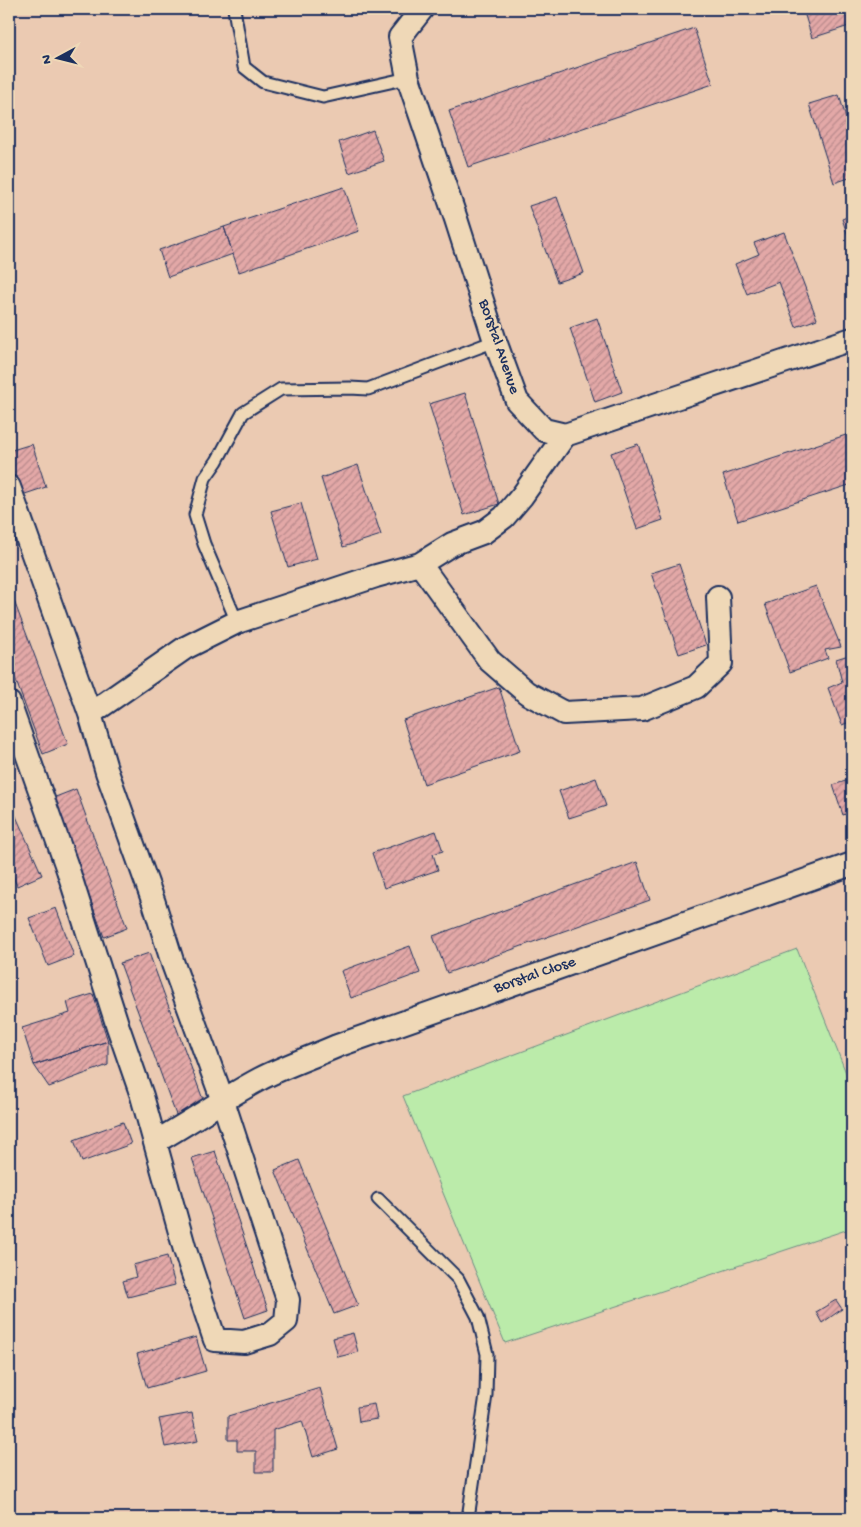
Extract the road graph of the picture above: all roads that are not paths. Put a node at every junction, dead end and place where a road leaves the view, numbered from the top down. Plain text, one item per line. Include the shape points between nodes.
1 (234, 9) edge
2 (422, 9) edge
3 (408, 78) junction
4 (852, 339) edge
5 (495, 341) junction
6 (565, 435) junction
7 (9, 487) edge
8 (15, 526) edge
9 (420, 564) junction
10 (718, 597) dead end
11 (237, 622) junction
12 (9, 703) edge
13 (90, 714) junction
14 (852, 864) edge
15 (223, 1101) junction
16 (155, 1142) junction
17 (378, 1199) dead end
18 (468, 1518) edge

1 - 3 lane via 244,67 263,82 323,97
2 - 3 street, Borstal Avenue via 400,37
3 - 5 street, Borstal Avenue
4 - 6 street
5 - 6 street, Borstal Avenue via 517,401 544,430
5 - 11 lane via 368,389 281,390 243,413 205,478 195,515
6 - 9 street via 504,517 484,532 452,544
7 - 8 street
8 - 13 street
9 - 10 street via 490,660 527,693 564,712 642,709 696,687 721,663
9 - 11 street
11 - 13 street via 184,648
12 - 16 street via 68,870
13 - 15 street via 107,772
14 - 15 street, Borstal Close via 337,1046 262,1078
15 - 16 street, Borstal Close
15 - 16 street via 288,1300 286,1321 270,1334 244,1342 215,1340 185,1250
17 - 18 lane via 458,1279 478,1317 487,1354 486,1395

